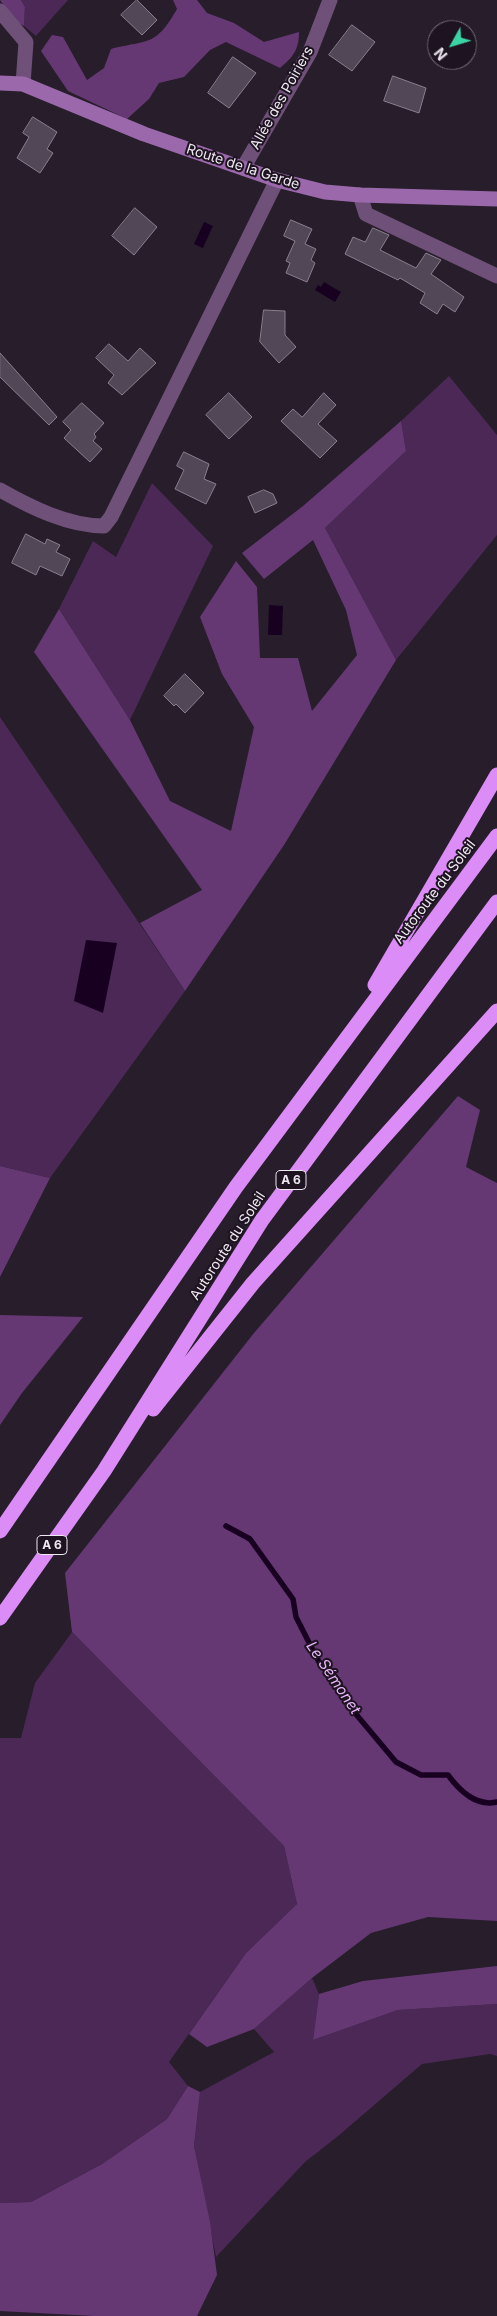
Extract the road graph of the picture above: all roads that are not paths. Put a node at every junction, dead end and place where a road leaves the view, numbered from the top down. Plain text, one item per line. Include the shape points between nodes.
1 (330, 0) edge
2 (0, 11) edge
3 (0, 83) edge
4 (23, 84) junction
5 (243, 168) junction
6 (277, 180) junction
7 (360, 196) junction
8 (497, 199) edge
9 (497, 276) edge
10 (0, 490) edge
11 (497, 775) edge
12 (497, 836) edge
13 (497, 902) edge
14 (497, 1011) edge
15 (344, 1039) junction
16 (104, 1471) junction
17 (0, 1531) edge
18 (0, 1618) edge

1 - 5 street, Allée des Poiriers via 310,52
2 - 4 street via 26,42
3 - 4 street, Route de la Garde
4 - 5 street, Route de la Garde via 144,134
5 - 6 street, Route de la Garde
6 - 7 street, Route de la Garde via 325,192
6 - 10 street via 104,526 88,526 25,504
7 - 8 street, Route de la Garde
7 - 9 street via 366,214
11 - 15 highway
12 - 15 highway, Autoroute du Soleil
13 - 16 highway, Autoroute du Soleil / A 6 via 262,1220
14 - 16 highway via 253,1283
15 - 17 highway, Autoroute du Soleil via 236,1187
16 - 18 highway, Autoroute du Soleil / A 6

